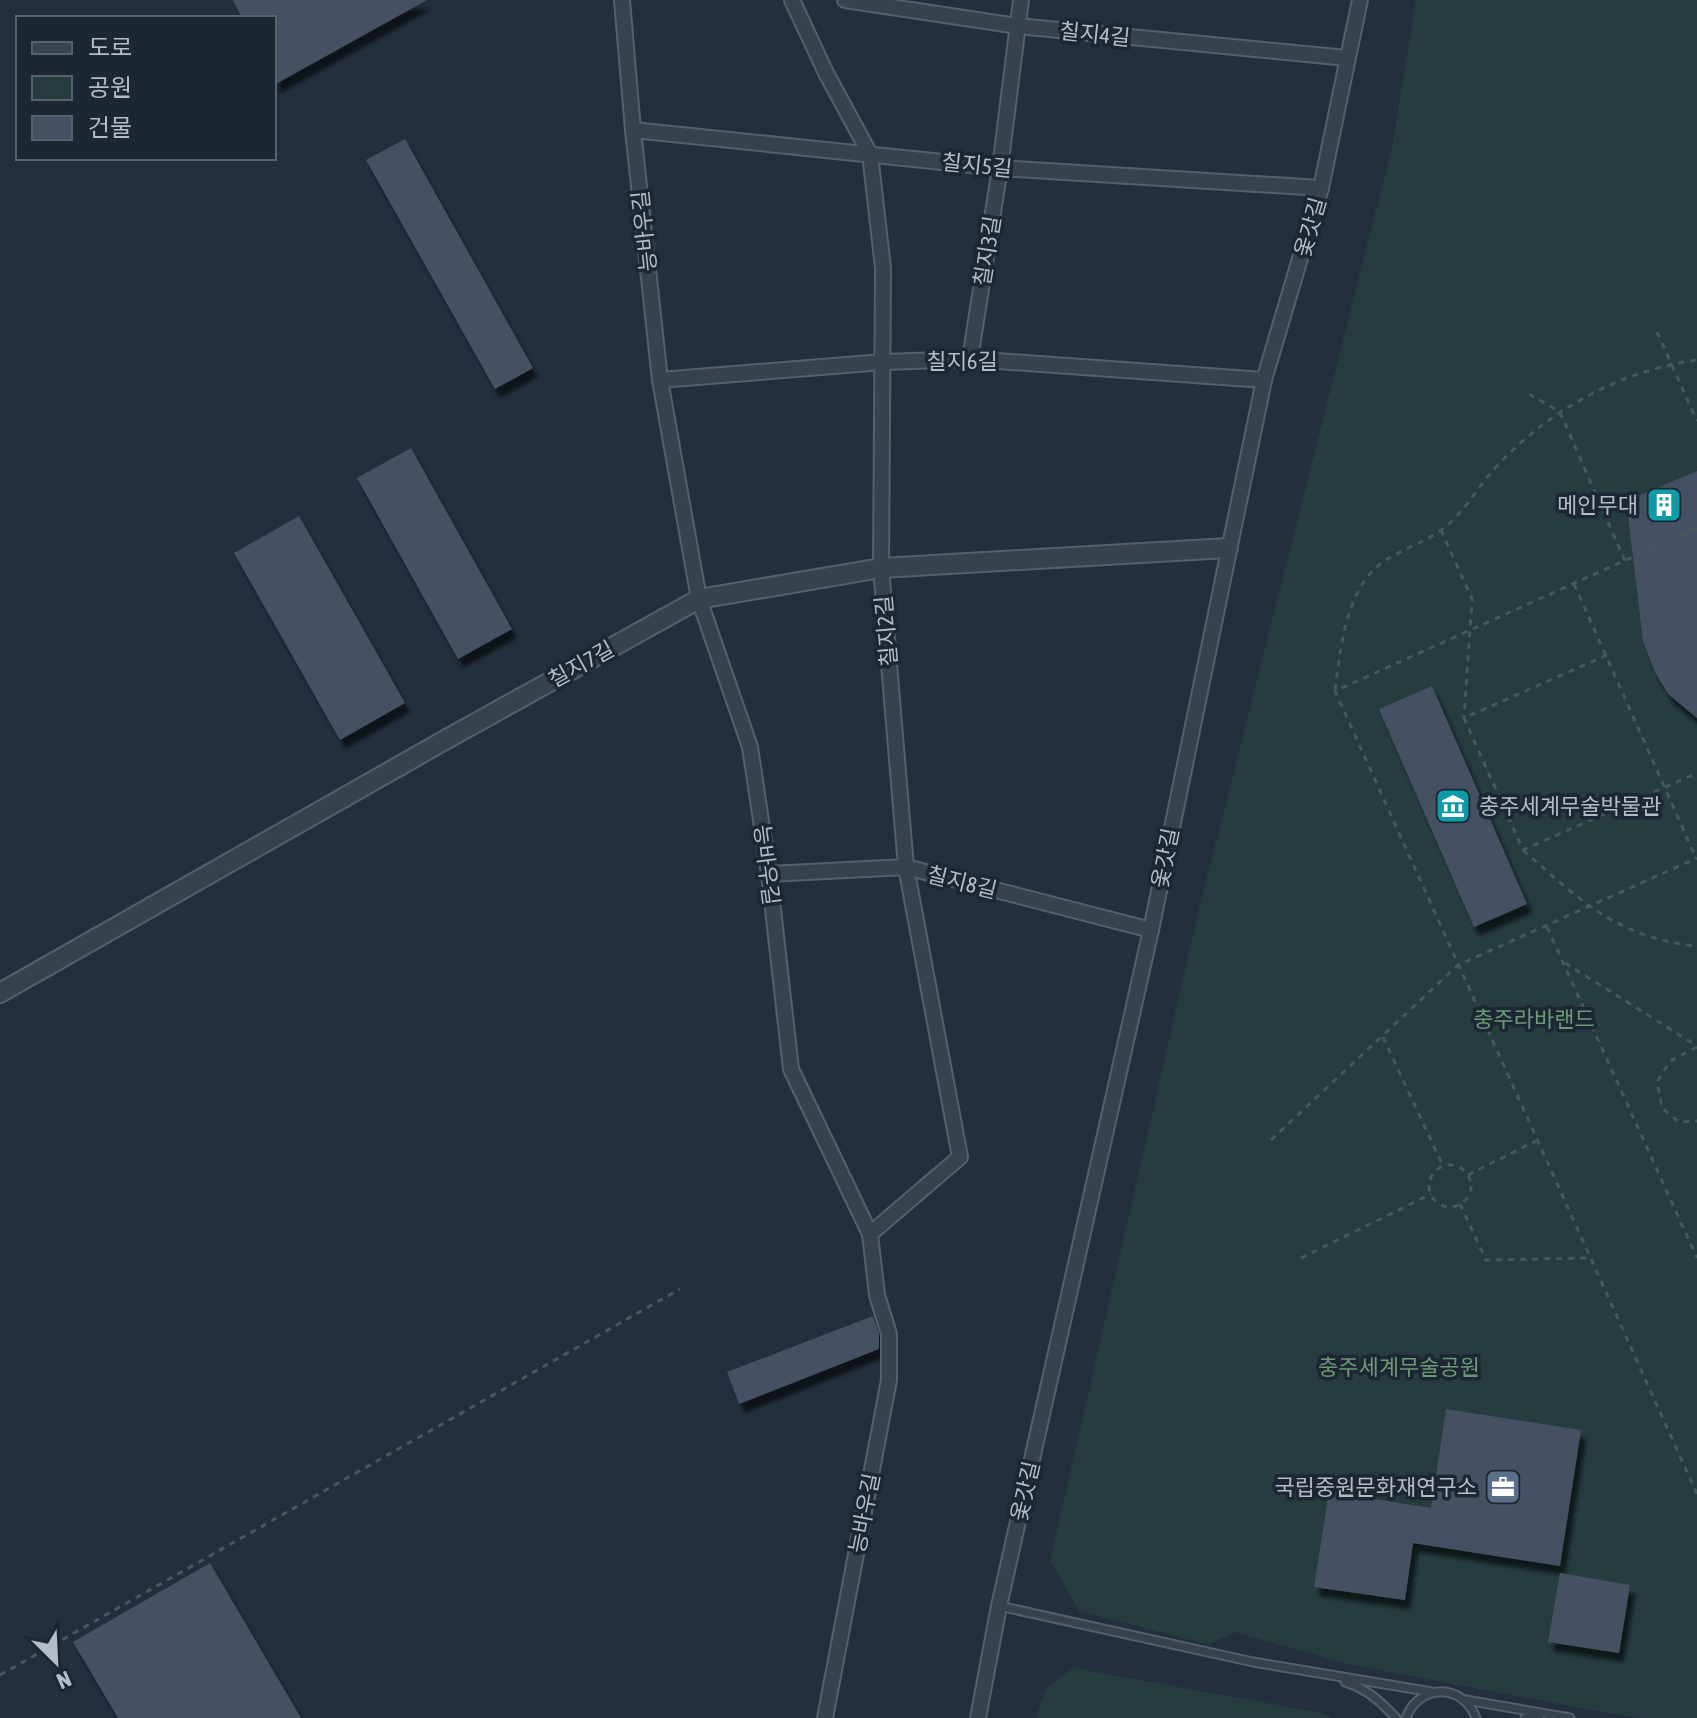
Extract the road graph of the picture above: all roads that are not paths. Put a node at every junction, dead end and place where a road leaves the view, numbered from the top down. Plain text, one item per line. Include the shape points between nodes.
1 (622, 0) edge
2 (792, 0) edge
3 (845, 0) edge
4 (1021, 0) edge
5 (1360, 0) edge
6 (1018, 26) junction
7 (1347, 58) junction
8 (633, 130) junction
9 (870, 154) junction
10 (1000, 168) junction
11 (1321, 188) junction
12 (970, 359) junction
13 (883, 362) junction
14 (660, 380) junction
15 (1264, 380) junction
16 (1228, 548) junction
17 (881, 568) junction
18 (699, 599) junction
19 (906, 867) junction
20 (769, 874) junction
21 (1151, 930) junction
22 (0, 993) edge
23 (870, 1234) junction
24 (999, 1606) junction
25 (1323, 1675) junction
26 (1432, 1692) junction
27 (1466, 1700) junction
28 (1550, 1714) junction
29 (825, 1718) edge
30 (978, 1718) edge
31 (1396, 1718) edge
32 (1406, 1718) edge
33 (1476, 1718) edge
34 (1525, 1718) edge
35 (1570, 1718) edge

1 - 8 street, 능바우길
2 - 9 street, 칠지2길
3 - 6 street, 칠지4길
4 - 6 street, 칠지3길
5 - 7 street, 옻갓길
6 - 7 street, 칠지4길
6 - 10 street, 칠지3길
7 - 11 street, 옻갓길
8 - 9 street, 칠지5길
8 - 14 street, 능바우길
9 - 10 street, 칠지5길
9 - 13 street, 칠지2길 via 883,268
10 - 11 street, 칠지5길
10 - 12 street, 칠지3길
11 - 15 street, 옻갓길
12 - 13 street, 칠지6길
12 - 15 street, 칠지6길
13 - 14 street, 칠지6길
13 - 17 street, 칠지2길
14 - 18 street, 능바우길
15 - 16 street, 옻갓길
16 - 17 street, 칠지7길
16 - 21 street, 옻갓길
17 - 18 street, 칠지7길
17 - 19 street, 칠지2길
18 - 20 street, 능바우길 via 750,747
18 - 22 street, 칠지7길
19 - 20 street, 칠지8길
19 - 21 street, 칠지8길
19 - 23 street, 칠지2길 via 960,1157
20 - 23 street, 능바우길 via 791,1069
21 - 24 street, 옻갓길
23 - 29 street, 능바우길 via 877,1295 889,1334 889,1380
24 - 25 lane
24 - 30 street, 옻갓길
25 - 26 lane
25 - 31 lane via 1361,1687
26 - 27 lane via 1450,1692
26 - 32 lane via 1414,1703
27 - 28 lane
27 - 33 lane
28 - 34 lane
28 - 35 lane

